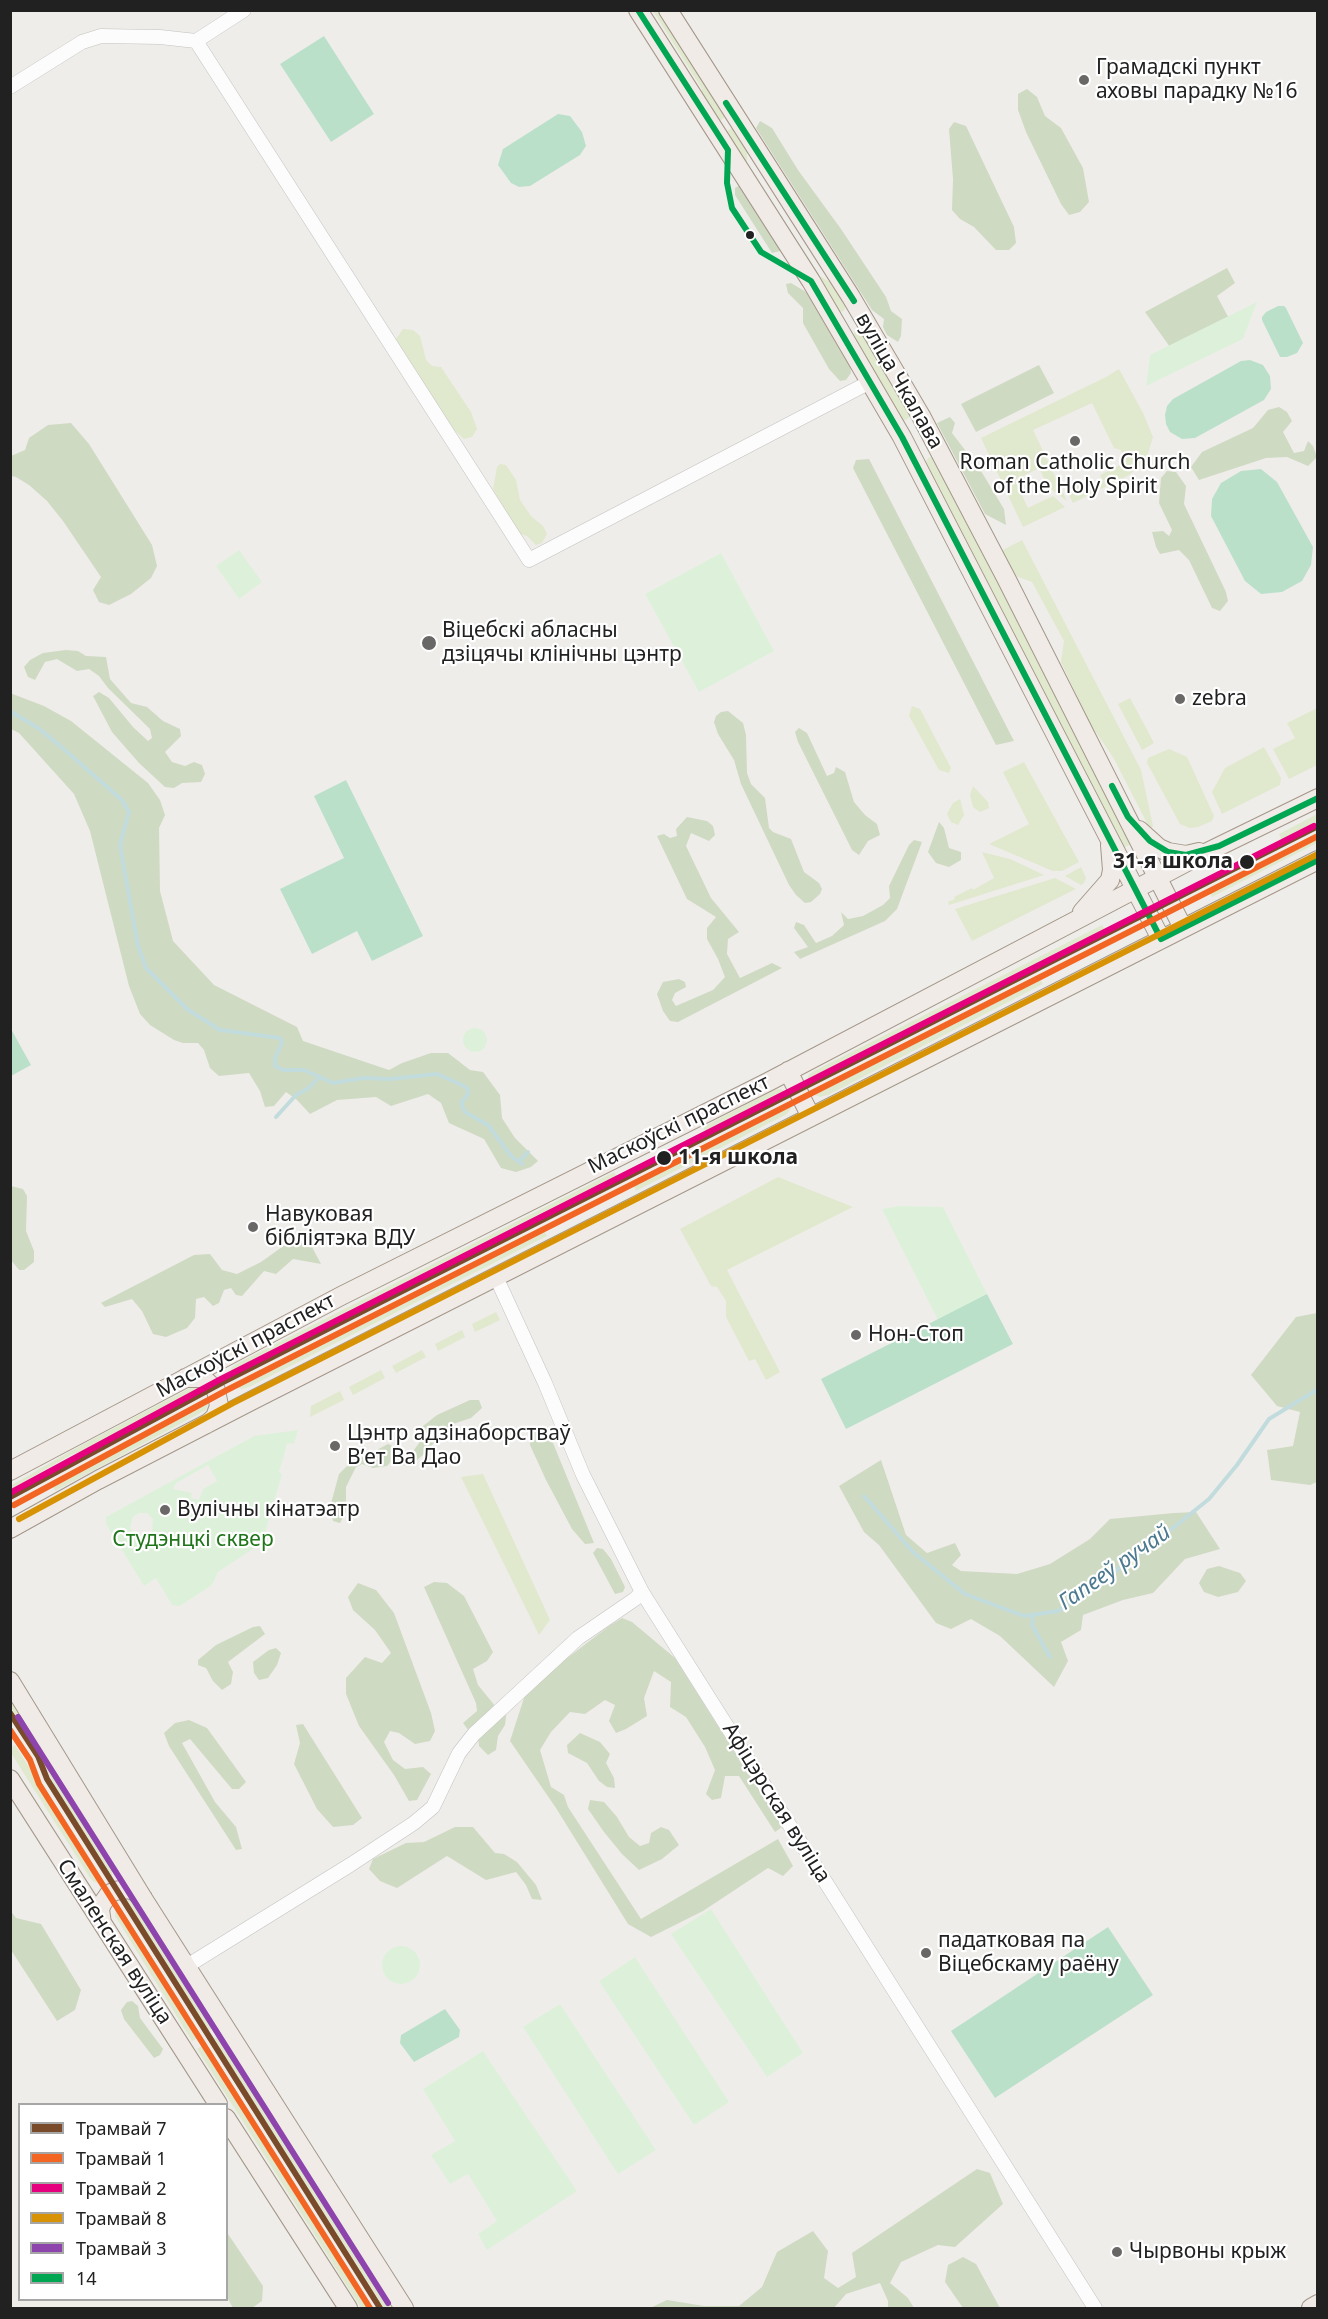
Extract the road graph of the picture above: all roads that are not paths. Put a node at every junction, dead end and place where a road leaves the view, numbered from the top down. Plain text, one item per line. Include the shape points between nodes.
1 (244, 10) edge
2 (638, 10) edge
3 (668, 10) edge
4 (196, 41) junction
5 (10, 87) edge
6 (851, 297) junction
7 (830, 312) junction
8 (871, 330) junction
9 (849, 345) junction
10 (870, 382) junction
11 (925, 424) junction
12 (902, 437) junction
13 (944, 459) junction
14 (920, 472) junction
15 (1317, 798) edge
16 (1128, 818) junction
17 (1110, 837) junction
18 (1219, 846) junction
19 (1317, 860) edge
20 (1158, 878) junction
21 (1136, 889) junction
22 (1070, 924) junction
23 (1184, 928) junction
24 (1161, 939) junction
25 (788, 1071) junction
26 (811, 1117) junction
27 (496, 1277) junction
28 (227, 1356) junction
29 (181, 1380) junction
30 (253, 1400) junction
31 (206, 1425) junction
32 (10, 1471) edge
33 (10, 1529) edge
34 (642, 1593) junction
35 (10, 1681) edge
36 (10, 1779) edge
37 (119, 1859) junction
38 (78, 1884) junction
39 (144, 1900) junction
40 (102, 1923) junction
41 (187, 1966) junction
42 (217, 2103) edge
43 (228, 2121) edge
44 (1317, 2304) edge
45 (348, 2308) edge
46 (404, 2308) edge
47 (1095, 2308) edge
48 (1311, 2308) edge

1 - 4 street
2 - 7 main road, вуліца Чкалава
3 - 6 main road, вуліца Чкалава
4 - 5 street via 101,36 82,42
4 - 10 street via 530,560
6 - 7 main road via 852,309 847,315 835,316
6 - 8 main road, вуліца Чкалава
7 - 9 main road, вуліца Чкалава
8 - 9 main road via 863,325 855,327 847,336
8 - 11 main road, вуліца Чкалава
9 - 10 main road, вуліца Чкалава
10 - 12 main road, вуліца Чкалава
11 - 12 main road via 919,440 912,442
11 - 13 main road, вуліца Чкалава
12 - 14 main road, вуліца Чкалава
13 - 14 main road via 927,453 920,458
13 - 16 main road, вуліца Чкалава
14 - 17 main road, вуліца Чкалава
15 - 18 main road, Маскоўскі праспект
16 - 18 main road via 1150,841 1168,852 1186,855
16 - 20 main road, вуліца Чкалава
17 - 21 main road, вуліца Чкалава
17 - 22 main road via 1110,880
18 - 20 main road, Маскоўскі праспект
19 - 23 main road
20 - 21 main road, Маскоўскі праспект
20 - 23 main road, вуліца Чкалава
21 - 22 main road, Маскоўскі праспект
21 - 24 main road, вуліца Чкалава
22 - 25 main road, Маскоўскі праспект
23 - 24 main road
24 - 26 main road
25 - 26 main road
25 - 28 main road, Маскоўскі праспект
26 - 27 main road
27 - 30 main road
27 - 34 street, Афіцэрская вуліца via 546,1383 583,1475
28 - 29 main road, Маскоўскі праспект
28 - 30 main road via 221,1373 224,1385 232,1395
29 - 31 main road via 198,1377 216,1390 219,1406
29 - 32 main road, Маскоўскі праспект
30 - 31 main road
31 - 33 main road
34 - 41 street via 578,1638 474,1734 459,1753 433,1807 350,1866
34 - 47 street, Афіцэрская вуліца
35 - 37 main road
36 - 38 main road, Смаленская вуліца
37 - 38 main road via 117,1876 105,1887 94,1890
37 - 39 main road
38 - 40 main road, Смаленская вуліца
39 - 40 main road via 128,1889 115,1890 102,1904
39 - 41 main road
40 - 42 main road, Смаленская вуліца
41 - 46 main road
43 - 45 main road
44 - 48 main road

